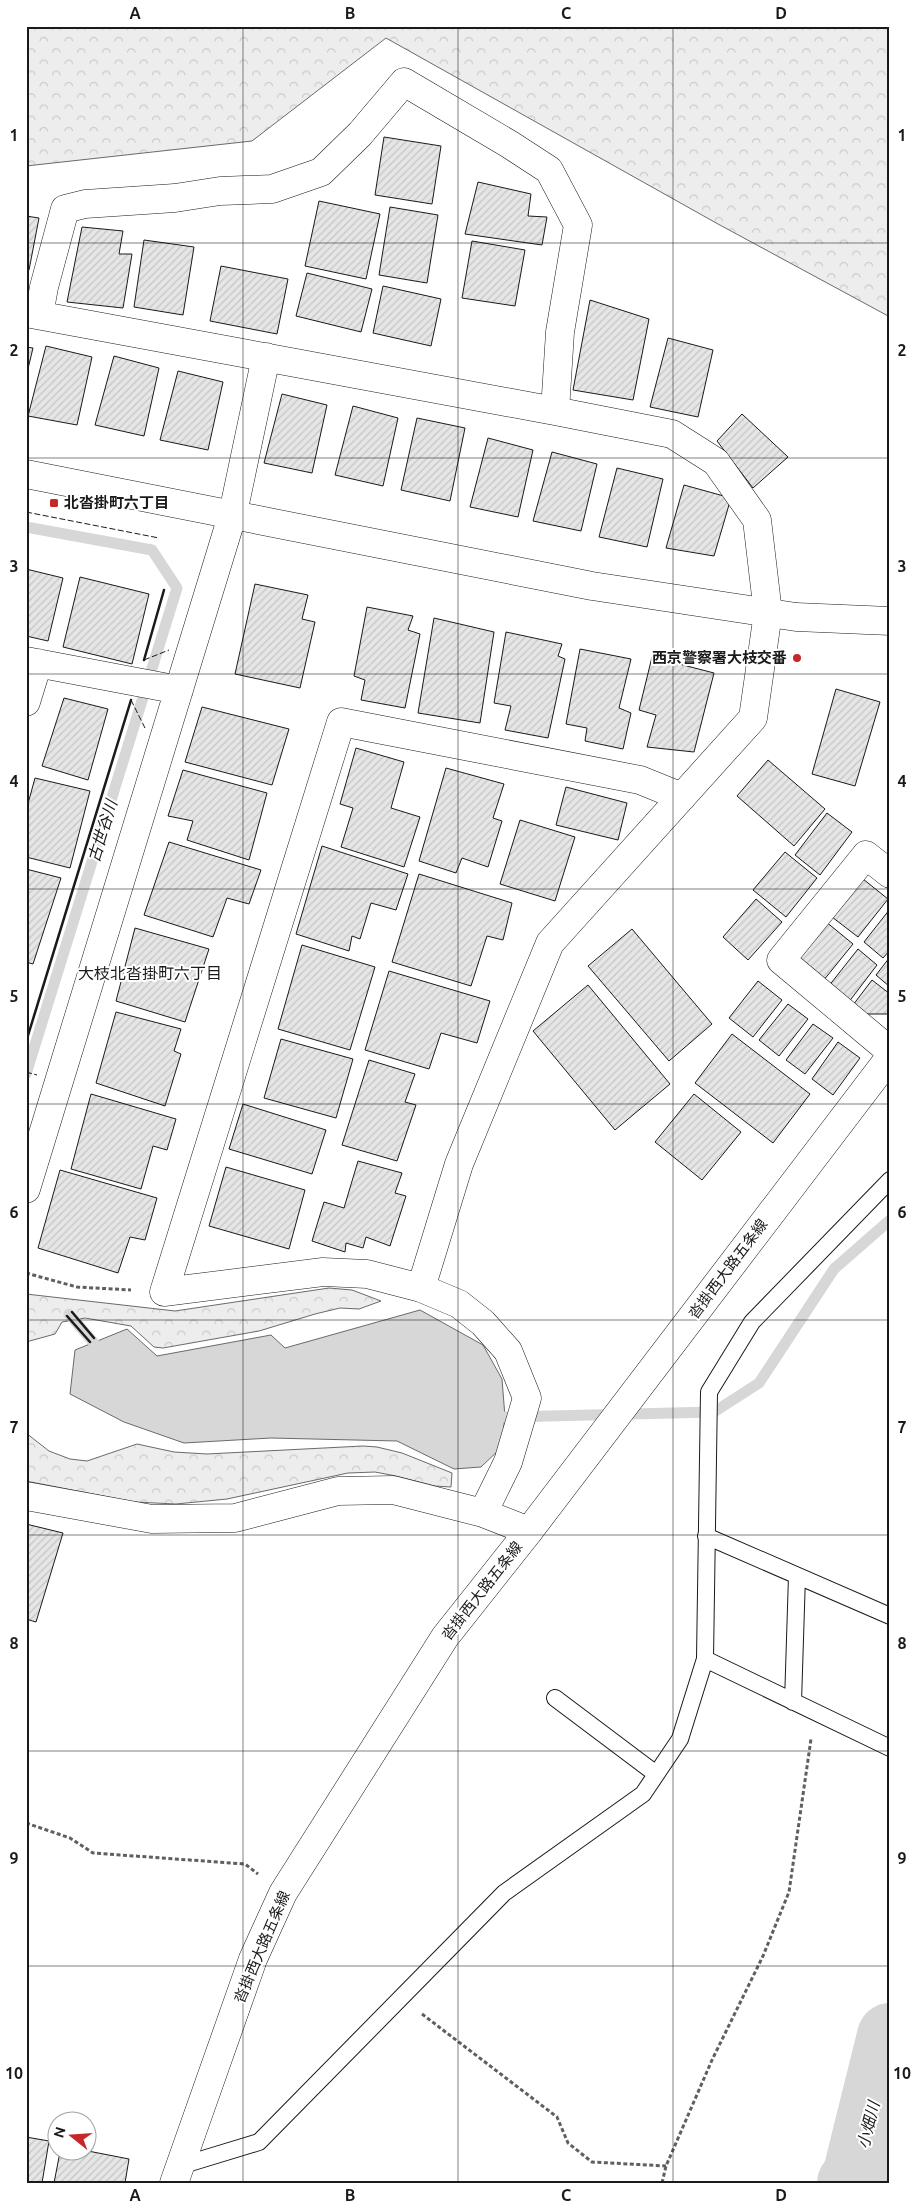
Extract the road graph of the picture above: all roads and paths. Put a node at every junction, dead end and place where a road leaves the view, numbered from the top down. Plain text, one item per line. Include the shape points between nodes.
1 (33, 314) edge
2 (266, 357) junction
3 (555, 411) junction
4 (26, 474) edge
5 (233, 513) junction
6 (768, 613) junction
7 (890, 621) edge
8 (32, 662) edge
9 (169, 688) junction
10 (26, 702) edge
11 (682, 797) junction
12 (890, 874) edge
13 (890, 1051) edge
14 (890, 1057) edge
15 (890, 1180) edge
16 (26, 1188) edge
17 (26, 1273) edge
18 (421, 1288) junction
19 (164, 1292) junction
20 (26, 1496) edge
21 (483, 1513) junction
22 (529, 1531) junction
23 (706, 1536) junction
24 (798, 1576) junction
25 (890, 1616) edge
26 (705, 1659) junction
27 (555, 1698) dead end
28 (793, 1702) junction
29 (817, 1713) junction
30 (890, 1748) edge
31 (656, 1774) junction
32 (26, 1823) edge
33 (283, 1893) junction
34 (400, 1998) junction
35 (666, 2166) junction
36 (177, 2175) edge
37 (662, 2183) edge

1 - 2 street
1 - 3 street via 44,287 65,209 85,204 272,189 321,172 360,134 404,82 549,170 578,225 560,332
2 - 3 street
2 - 5 street
3 - 6 street via 672,434 716,462 757,520
4 - 5 street
5 - 6 street via 592,586
5 - 9 street
6 - 7 street
6 - 11 street via 753,718
8 - 9 street
8 - 10 street
9 - 16 street
11 - 18 street via 550,943 459,1164
11 - 19 street via 640,780 340,722
12 - 13 street via 866,855 782,960
14 - 22 street, 沓掛西大路五条線
15 - 23 lane via 752,1322 709,1392
17 - 19 path via 77,1287
18 - 19 street via 367,1274 323,1272
18 - 21 street via 459,1304 483,1323 508,1351 526,1398 508,1462
20 - 21 street via 152,1520 235,1518 338,1491 393,1490
21 - 22 street
22 - 33 street, 沓掛西大路五条線 via 445,1638
23 - 24 lane
23 - 26 lane
24 - 25 lane
24 - 28 lane
26 - 28 lane
26 - 31 lane via 680,1739
27 - 31 lane
28 - 29 lane
29 - 30 lane
29 - 35 path via 788,1892
31 - 34 lane via 643,1794 504,1892
32 - 33 path via 70,1838 92,1853 245,1864
33 - 36 street, 沓掛西大路五条線 via 253,1959
34 - 35 path via 557,2117 568,2143 592,2162
34 - 36 lane via 259,2142
35 - 37 path

